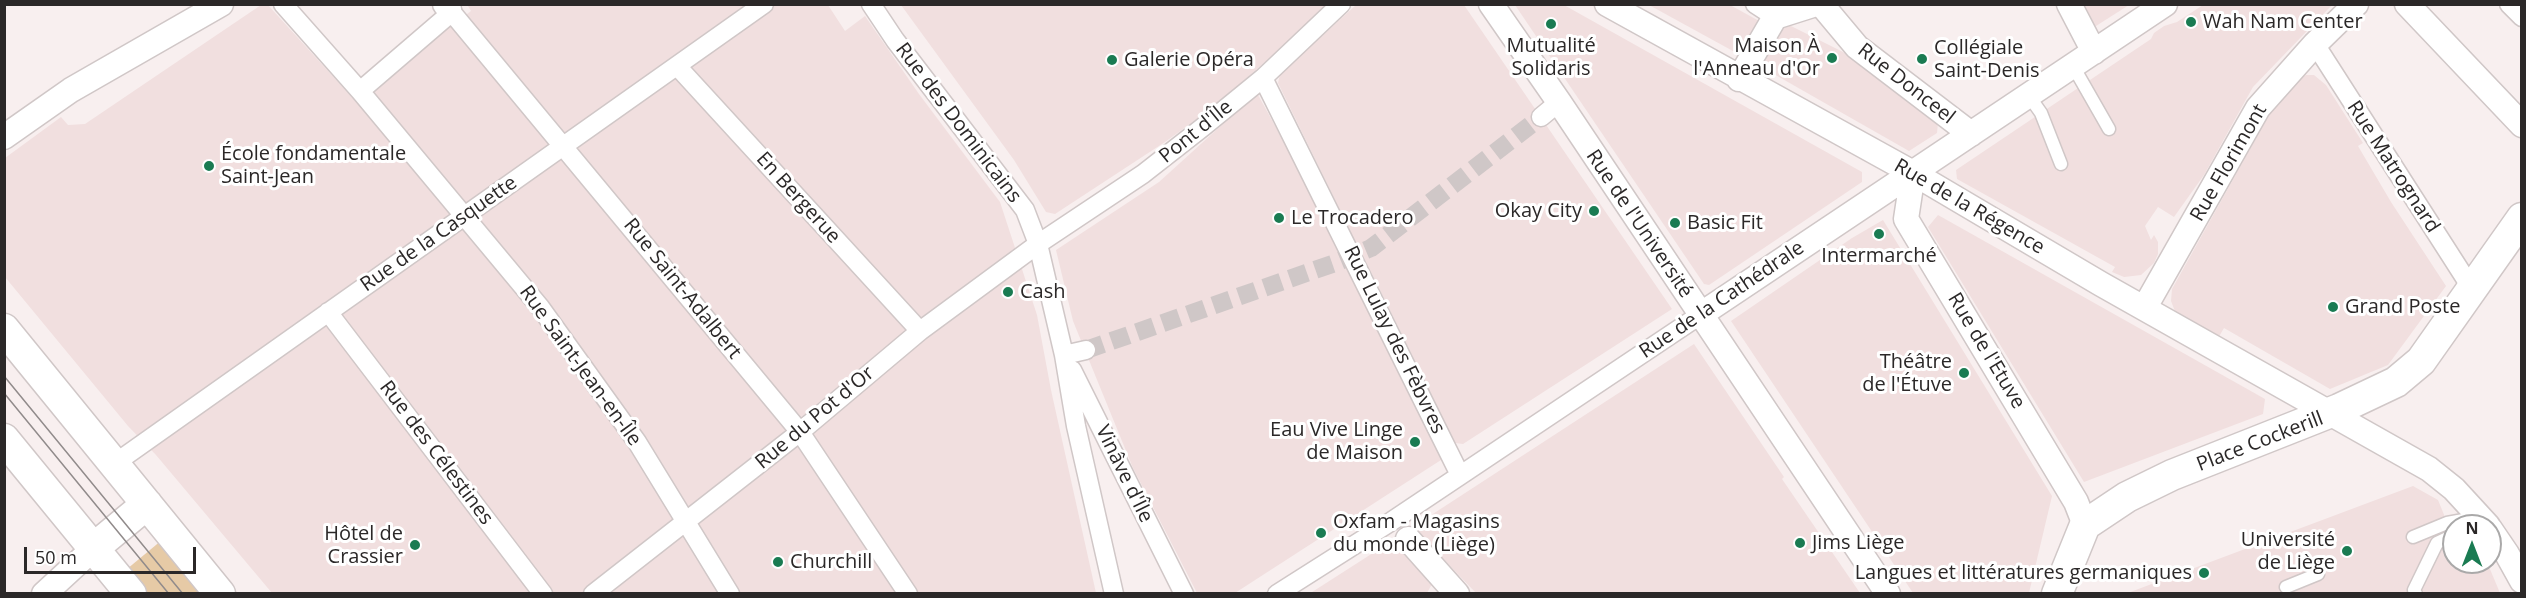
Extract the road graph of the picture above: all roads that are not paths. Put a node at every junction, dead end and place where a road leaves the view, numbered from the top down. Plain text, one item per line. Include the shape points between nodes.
1 (221, 4) edge
2 (283, 4) edge
3 (764, 4) edge
4 (1341, 4) edge
5 (1491, 4) edge
6 (1607, 4) edge
7 (1755, 4) edge
8 (1816, 4) edge
9 (1821, 4) edge
10 (2070, 4) edge
11 (2165, 4) edge
12 (2356, 4) edge
13 (2407, 4) edge
14 (2509, 4) edge
15 (873, 5) edge
16 (449, 9) edge
17 (1775, 17) junction
18 (2522, 17) edge
19 (2315, 44) junction
20 (2094, 52) junction
21 (677, 66) junction
22 (2073, 66) junction
23 (1263, 78) junction
24 (1739, 79) junction
25 (360, 91) junction
26 (2029, 96) junction
27 (2522, 125) edge
28 (2109, 129) dead end
29 (1971, 134) junction
30 (4, 137) edge
31 (564, 145) junction
32 (2061, 164) dead end
33 (1913, 173) junction
34 (464, 216) junction
35 (2522, 218) edge
36 (1038, 244) junction
37 (2471, 291) junction
38 (2145, 308) junction
39 (328, 312) junction
40 (1700, 315) junction
41 (4, 329) edge
42 (920, 331) junction
43 (1086, 350) tunnel mouth
44 (1064, 355) junction
45 (2329, 413) junction
46 (800, 432) junction
47 (4, 439) edge
48 (114, 464) junction
49 (1460, 475) junction
50 (147, 504) junction
51 (2473, 514) edge
52 (1392, 521) junction
53 (686, 523) junction
54 (2085, 525) junction
55 (2442, 525) edge
56 (2413, 537) dead end
57 (1408, 539) joint
58 (2442, 540) edge
59 (94, 548) junction
60 (2502, 548) edge
61 (2318, 574) dead end
62 (2522, 580) edge
63 (2286, 587) dead end
64 (1447, 590) edge
65 (44, 594) edge
66 (131, 594) edge
67 (220, 594) edge
68 (543, 594) edge
69 (593, 594) edge
70 (730, 594) edge
71 (908, 594) edge
72 (1114, 594) edge
73 (1184, 594) edge
74 (1277, 594) edge
75 (1888, 594) edge
76 (2057, 594) edge
77 (2416, 594) edge

1 - 30 street via 71,90
2 - 25 street, Rue Saint-Jean-en-Île
3 - 21 street, Rue de la Casquette
4 - 23 street, Pont d'Île
5 - 40 street, Rue de l'Université via 1550,110
6 - 24 street, Rue de la Régence
7 - 17 street
8 - 17 street
9 - 29 street, Rue Donceel via 1857,47
10 - 20 street
11 - 20 street, Rue de la Cathédrale
12 - 19 street, Rue Florimont
13 - 27 street
14 - 18 street
15 - 36 street, Rue des Dominicains via 895,40 1024,210
16 - 25 street
16 - 31 street, Rue Saint-Adalbert
17 - 24 street
19 - 37 street, Rue Matrognard
19 - 38 street, Rue Florimont via 2258,108
20 - 22 street, Rue de la Cathédrale
21 - 31 street, Rue de la Casquette
21 - 42 street, En Bergerue
22 - 26 street, Rue de la Cathédrale
22 - 28 lane
23 - 36 street, Pont d'Île via 1143,174
23 - 49 street, Rue Lulay des Fèbvres
24 - 33 street, Rue de la Régence
25 - 34 street, Rue Saint-Jean-en-Île
26 - 29 street, Rue de la Cathédrale
26 - 32 lane via 2041,113
29 - 33 street, Rue de la Cathédrale
31 - 34 street, Rue de la Casquette
31 - 46 street, Rue Saint-Adalbert
33 - 38 street, Rue de la Régence
33 - 40 street, Rue de la Cathédrale
33 - 54 street, Rue de l'Etuve via 1906,219 2076,502
34 - 39 street, Rue de la Casquette
34 - 53 street, Rue Saint-Jean-en-Île via 568,346 637,442
35 - 37 street
36 - 42 street, Rue du Pot d'Or
36 - 44 street, Vinâve d'Île
37 - 45 street via 2421,361 2405,376
38 - 45 street, Rue de la Régence
39 - 48 street, Rue de la Casquette
39 - 68 street, Rue des Célestines
40 - 49 street, Rue de la Cathédrale
40 - 75 street, Rue de l'Université
41 - 48 street
42 - 46 street, Rue du Pot d'Or
43 - 44 street
44 - 72 street, Vinâve d'Île
44 - 73 street, Vinâve d'Île
45 - 51 street, Place Cockerill via 2429,470 2454,489
45 - 54 street, Place Cockerill via 2172,475 2127,497
46 - 53 street, Rue du Pot d'Or
46 - 71 street, Rue Saint-Adalbert
47 - 59 street
48 - 50 street
49 - 52 street, Rue de la Cathédrale
50 - 59 street
50 - 67 street
52 - 57 street
52 - 74 street, Rue de la Cathédrale
53 - 69 street, Rue du Pot d'Or
53 - 70 street, Rue Saint-Jean-en-Île
54 - 76 street
55 - 56 lane
57 - 64 street
58 - 77 lane via 2436,543 2414,590
59 - 65 street
59 - 66 street
60 - 62 street, Place Cockerill
61 - 63 lane

